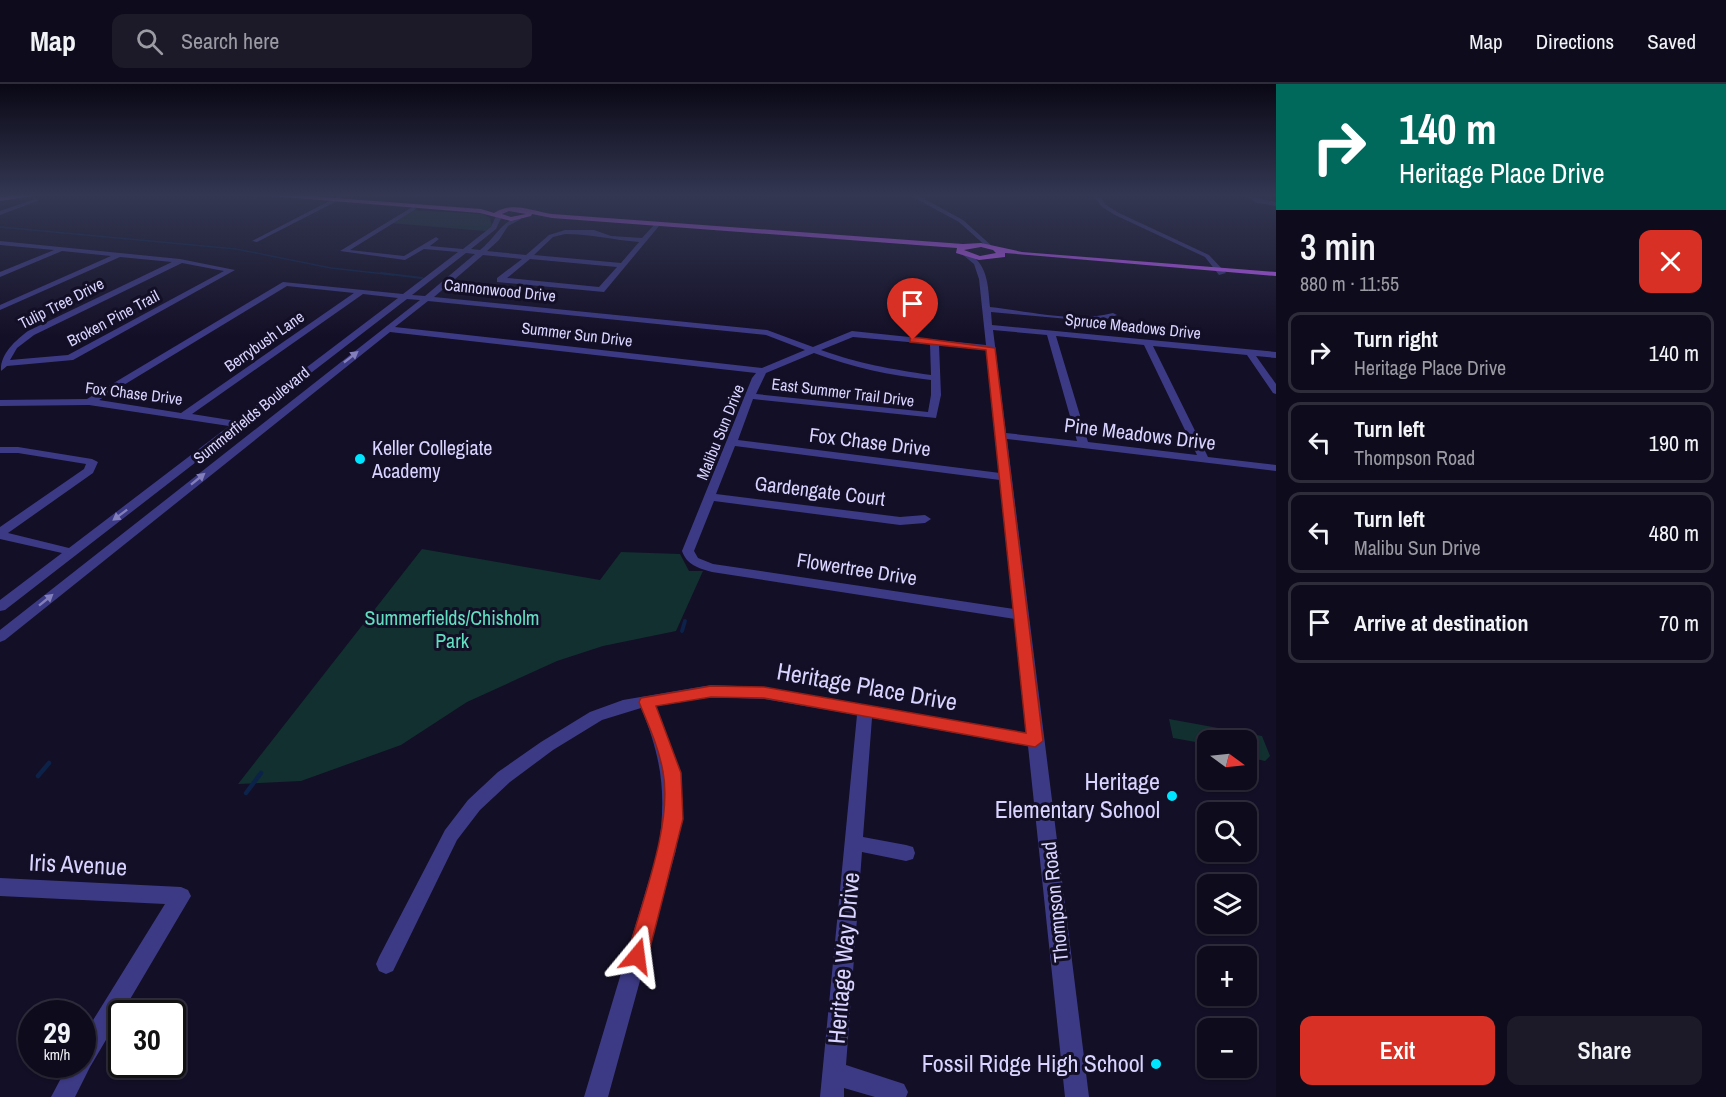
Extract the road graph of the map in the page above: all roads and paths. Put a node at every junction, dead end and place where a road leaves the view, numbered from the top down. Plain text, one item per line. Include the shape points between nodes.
1 (354, 242) edge
2 (431, 242) edge
3 (476, 242) edge
4 (493, 242) edge
5 (544, 242) edge
6 (642, 242) edge
7 (874, 242) edge
8 (969, 242) edge
9 (984, 242) edge
10 (1179, 242) edge
11 (0, 243) edge
12 (10, 244) junction
13 (424, 247) junction
14 (990, 247) junction
15 (0, 248) edge
16 (62, 249) junction
17 (964, 250) junction
18 (465, 251) junction
19 (480, 253) junction
20 (1196, 253) junction
21 (119, 255) junction
22 (997, 255) junction
23 (528, 257) junction
24 (180, 261) junction
25 (622, 266) junction
26 (1206, 270) junction
27 (1221, 271) junction
28 (0, 275) edge
29 (1276, 275) edge
30 (983, 279) junction
31 (362, 291) junction
32 (407, 296) junction
33 (426, 298) junction
34 (0, 308) edge
35 (986, 309) junction
36 (1113, 315) dead end
37 (988, 327) junction
38 (387, 328) junction
39 (1051, 333) junction
40 (934, 342) junction
41 (1147, 342) junction
42 (990, 348) junction
43 (814, 349) junction
44 (1250, 352) junction
45 (1276, 355) edge
46 (2, 366) edge
47 (763, 371) junction
48 (935, 378) junction
49 (1276, 392) edge
50 (750, 396) junction
51 (89, 402) junction
52 (0, 403) edge
53 (183, 416) junction
54 (239, 424) junction
55 (262, 428) junction
56 (1000, 435) junction
57 (732, 442) junction
58 (1083, 445) junction
59 (0, 450) edge
60 (1204, 459) junction
61 (1276, 468) edge
62 (1005, 477) junction
63 (710, 497) junction
64 (924, 519) dead end
65 (0, 534) edge
66 (72, 552) junction
67 (690, 557) joint
68 (0, 607) edge
69 (1021, 615) junction
70 (0, 637) edge
71 (646, 702) junction
72 (865, 710) junction
73 (1035, 741) junction
74 (854, 843) junction
75 (906, 853) dead end
76 (0, 887) edge
77 (386, 964) dead end
78 (96, 1037) edge
79 (834, 1073) junction
80 (73, 1078) edge
81 (896, 1092) dead end
82 (63, 1097) edge
83 (596, 1097) edge
84 (832, 1097) edge
85 (1077, 1097) edge

1 - 13 street via 342,249 405,258
2 - 13 street
3 - 18 street, Summerfields Boulevard
4 - 19 street, Summerfields Boulevard
5 - 23 street
6 - 25 street
7 - 17 main road
8 - 17 street, Thompson Road
9 - 14 street, Thompson Road
10 - 20 street
11 - 12 street
12 - 15 street
12 - 16 street
13 - 18 street
14 - 17 main road
14 - 22 main road
16 - 21 street
16 - 28 street
17 - 22 main road
17 - 30 street, Thompson Road via 977,263
18 - 19 street
18 - 32 street, Summerfields Boulevard
19 - 23 street
19 - 33 street, Summerfields Boulevard
20 - 26 street
20 - 27 street via 1207,256
21 - 24 street
21 - 34 street
22 - 26 main road
22 - 30 street via 987,261 988,272
23 - 25 street
23 - 25 street via 500,280 597,290
24 - 46 street, Tulip Tree Drive via 31,333 14,346
24 - 46 street, Broken Pine Trail via 231,270 70,358
26 - 27 main road
27 - 29 main road
30 - 35 street, Thompson Road
31 - 32 street, Cannonwood Drive
31 - 51 street, Cannonwood Drive via 286,284
31 - 53 street, Berrybush Lane
32 - 33 street, Cannonwood Drive
32 - 54 street, Summerfields Boulevard
33 - 38 street, Summerfields Boulevard
33 - 43 street, Cannonwood Drive via 767,333
35 - 36 street via 1089,319
35 - 37 street, Thompson Road
37 - 39 street, Spruce Meadows Drive
37 - 42 street, Thompson Road
38 - 47 street, Summer Sun Drive
55 -> 38 street, Summerfields Boulevard
39 - 41 street, Spruce Meadows Drive
39 - 58 street
40 - 42 street, Malibu Sun Drive
40 - 43 street, Malibu Sun Drive via 852,334
40 - 48 street
41 - 44 street, Spruce Meadows Drive
41 - 60 street
42 - 56 street, Thompson Road
43 - 47 street, Malibu Sun Drive
43 - 48 street, Cannonwood Drive via 880,371
44 - 45 street, Spruce Meadows Drive
44 - 49 street
47 - 50 street, Malibu Sun Drive
48 - 50 street, East Summer Trail Drive via 932,416
50 - 57 street, Malibu Sun Drive
51 - 52 street, Fox Chase Drive
51 - 53 street, Fox Chase Drive
53 - 54 street, Fox Chase Drive
54 - 55 street, Fox Chase Drive
54 -> 66 street, Summerfields Boulevard
70 -> 55 street, Summerfields Boulevard
56 - 58 street, Pine Meadows Drive
56 - 62 street, Thompson Road
57 - 62 street, Fox Chase Drive
57 - 63 street, Malibu Sun Drive
58 - 60 street, Pine Meadows Drive
59 - 65 street via 92,462 89,471
60 - 61 street, Pine Meadows Drive
62 - 69 street, Thompson Road
63 - 64 street, Gardengate Court via 900,521
63 - 67 street, Malibu Sun Drive via 688,551
65 - 66 street
66 - 68 street, Summerfields Boulevard
67 - 69 street, Flowertree Drive via 711,568
69 - 73 street, Thompson Road
71 - 72 street, Heritage Place Drive via 738,691
71 - 77 street, Heritage Place Drive via 596,716 504,777 474,805 451,835
71 - 83 street via 672,773 674,819
72 - 73 street, Heritage Place Drive
72 - 74 street, Heritage Way Drive
73 - 85 street, Thompson Road
74 - 75 street, Heritage Way Drive
74 - 79 street, Heritage Way Drive
76 - 78 street, Iris Avenue via 181,896
79 - 81 street
79 - 84 street, Heritage Way Drive
80 - 82 street

